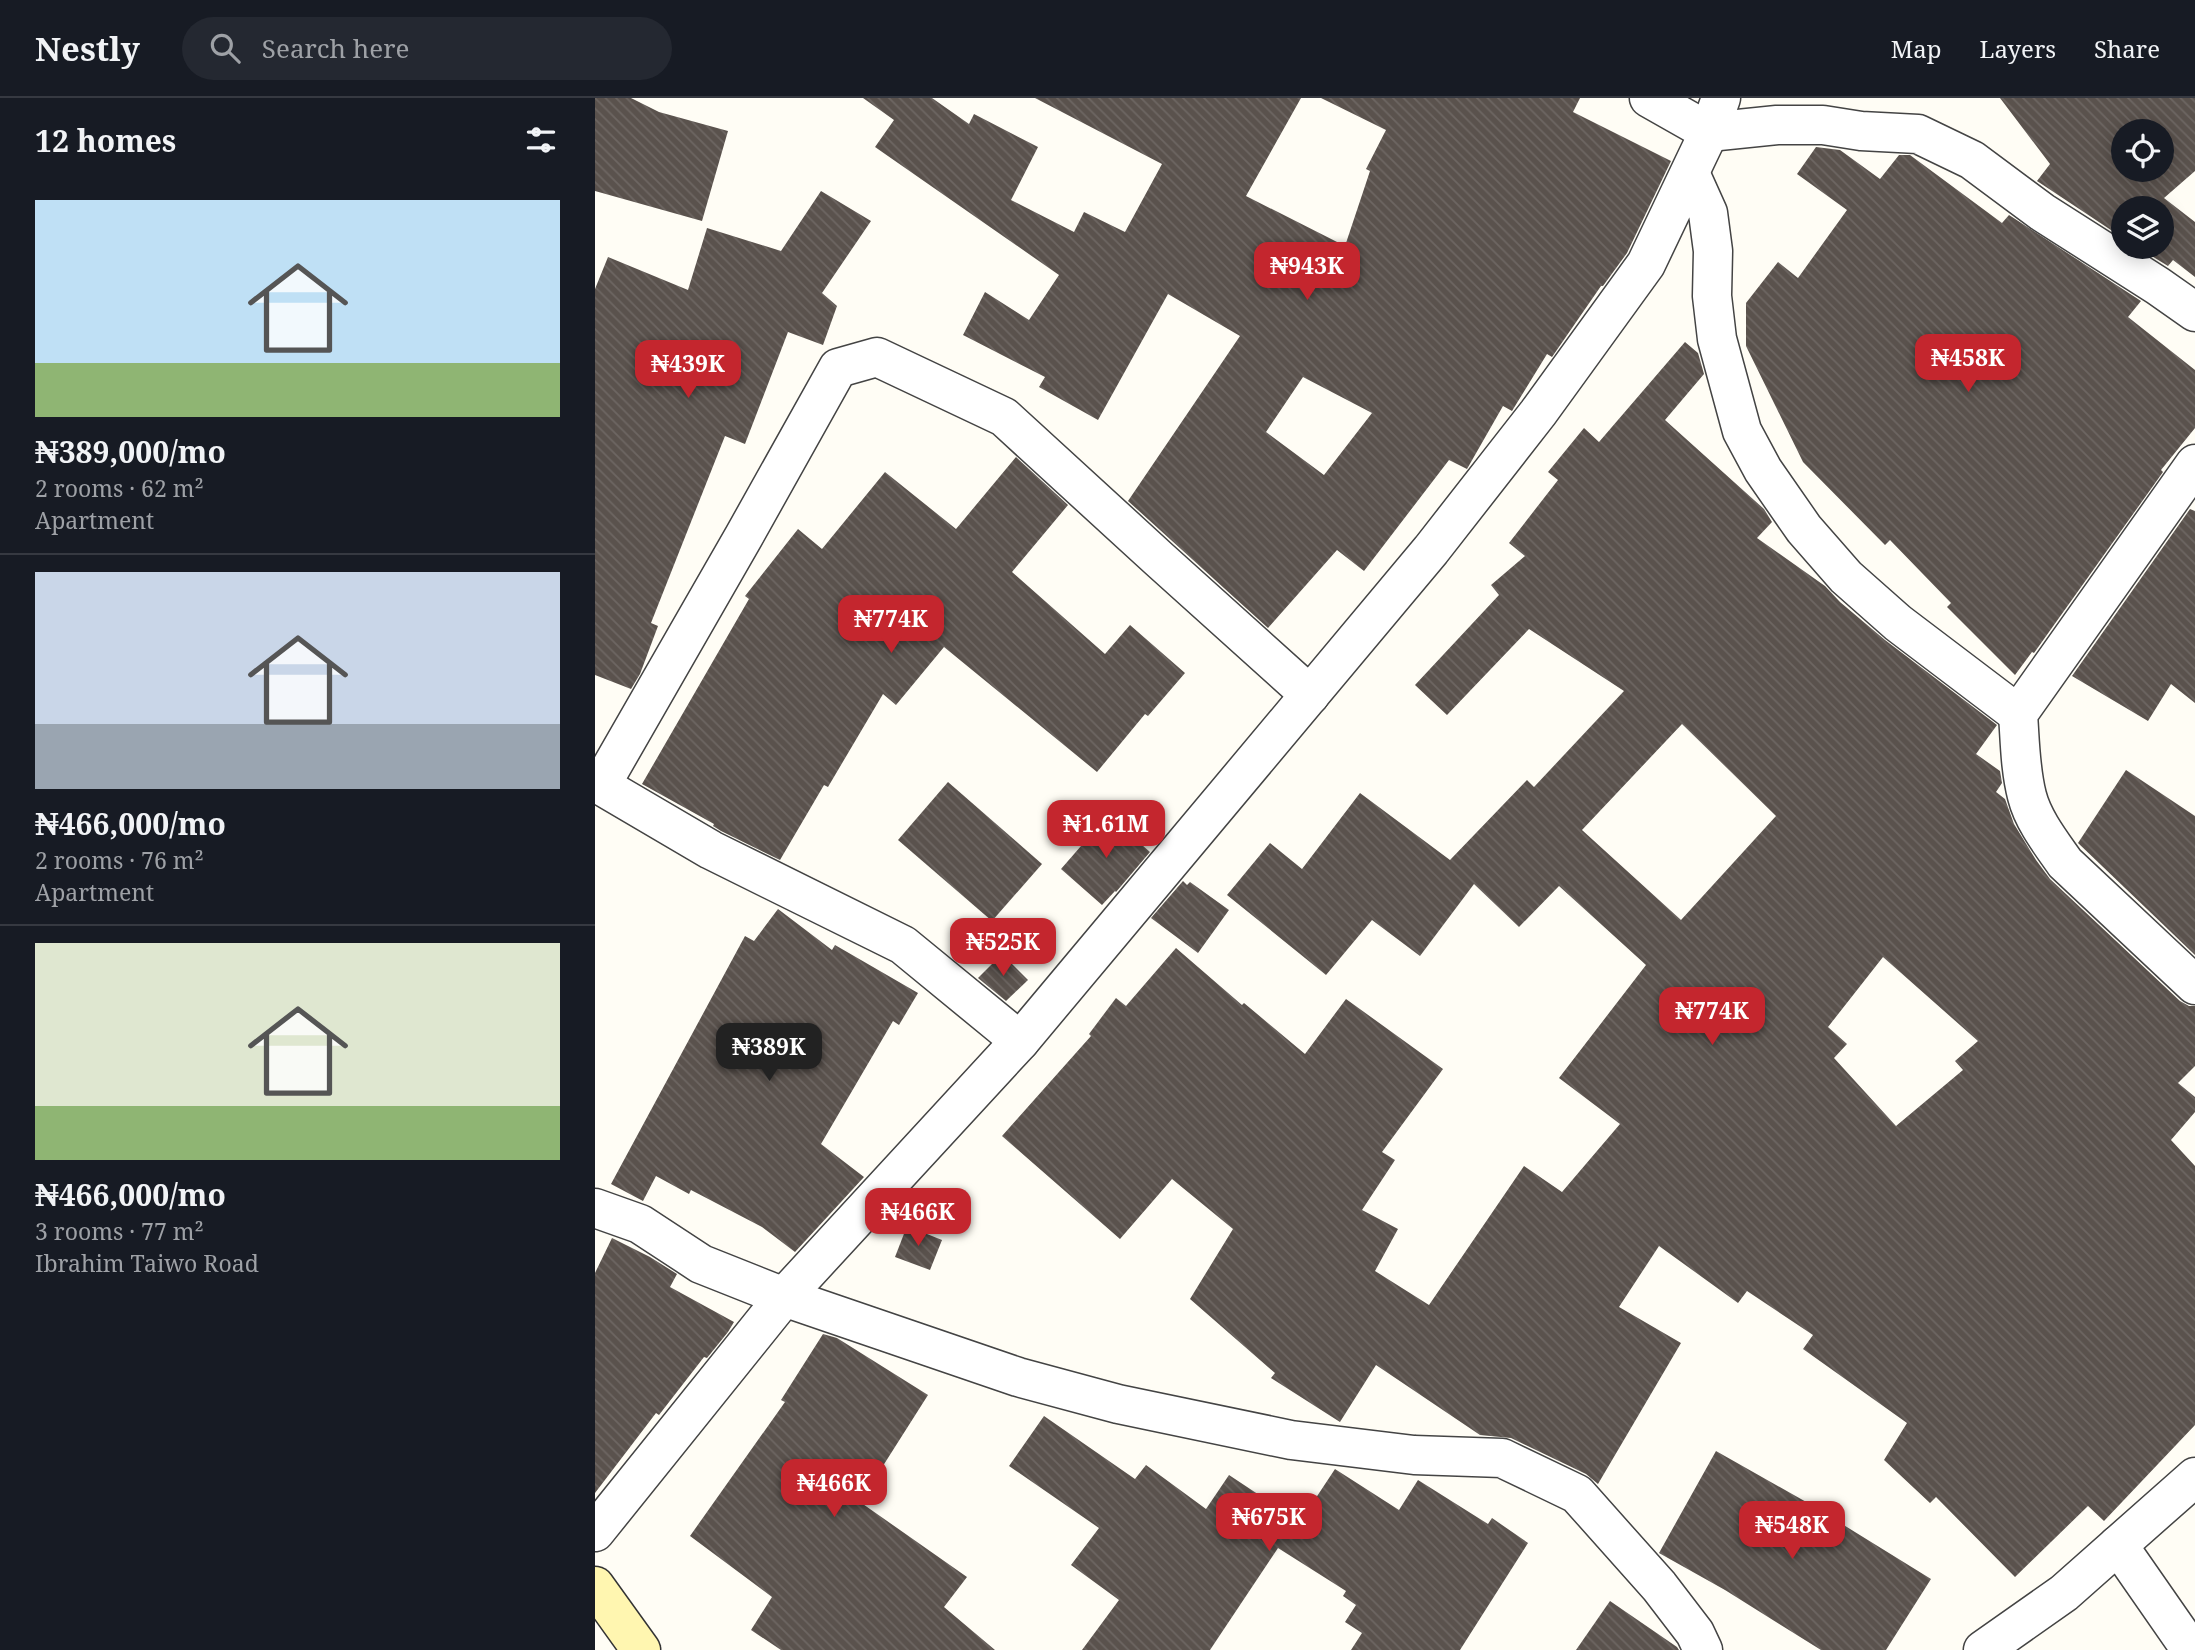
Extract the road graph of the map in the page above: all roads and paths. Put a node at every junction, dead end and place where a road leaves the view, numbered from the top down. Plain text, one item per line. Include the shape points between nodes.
1 (1649, 98) edge
2 (1715, 115) edge
3 (1690, 173) junction
4 (2195, 312) edge
5 (2195, 464) edge
6 (1310, 695) junction
7 (2018, 714) junction
8 (598, 783) edge
9 (2195, 985) edge
10 (1020, 1041) junction
11 (595, 1208) edge
12 (784, 1297) junction
13 (2195, 1477) edge
14 (595, 1532) edge
15 (2118, 1545) junction
16 (595, 1586) edge
17 (641, 1650) edge
18 (1703, 1650) edge
19 (1983, 1650) edge
20 (2191, 1650) edge

1 - 2 street
2 - 3 street
2 - 4 street via 1777,125 1918,134 1972,160 2042,212
3 - 6 street via 1646,264 1431,550
3 - 7 street via 1708,213 1717,340 1742,431 1763,470 1804,529 1846,577 1898,623
5 - 7 street
6 - 8 street via 1004,417 877,357 838,368
6 - 10 street
7 - 9 street via 2027,798 2051,843 2065,863
8 - 10 street via 711,850 903,944
10 - 12 street
11 - 12 street via 640,1224 701,1264
12 - 14 street
12 - 18 street via 1018,1377 1118,1404 1291,1440 1414,1455 1502,1458 1577,1494 1659,1586
13 - 15 street
15 - 19 street via 2064,1592
15 - 20 street
16 - 17 main road

